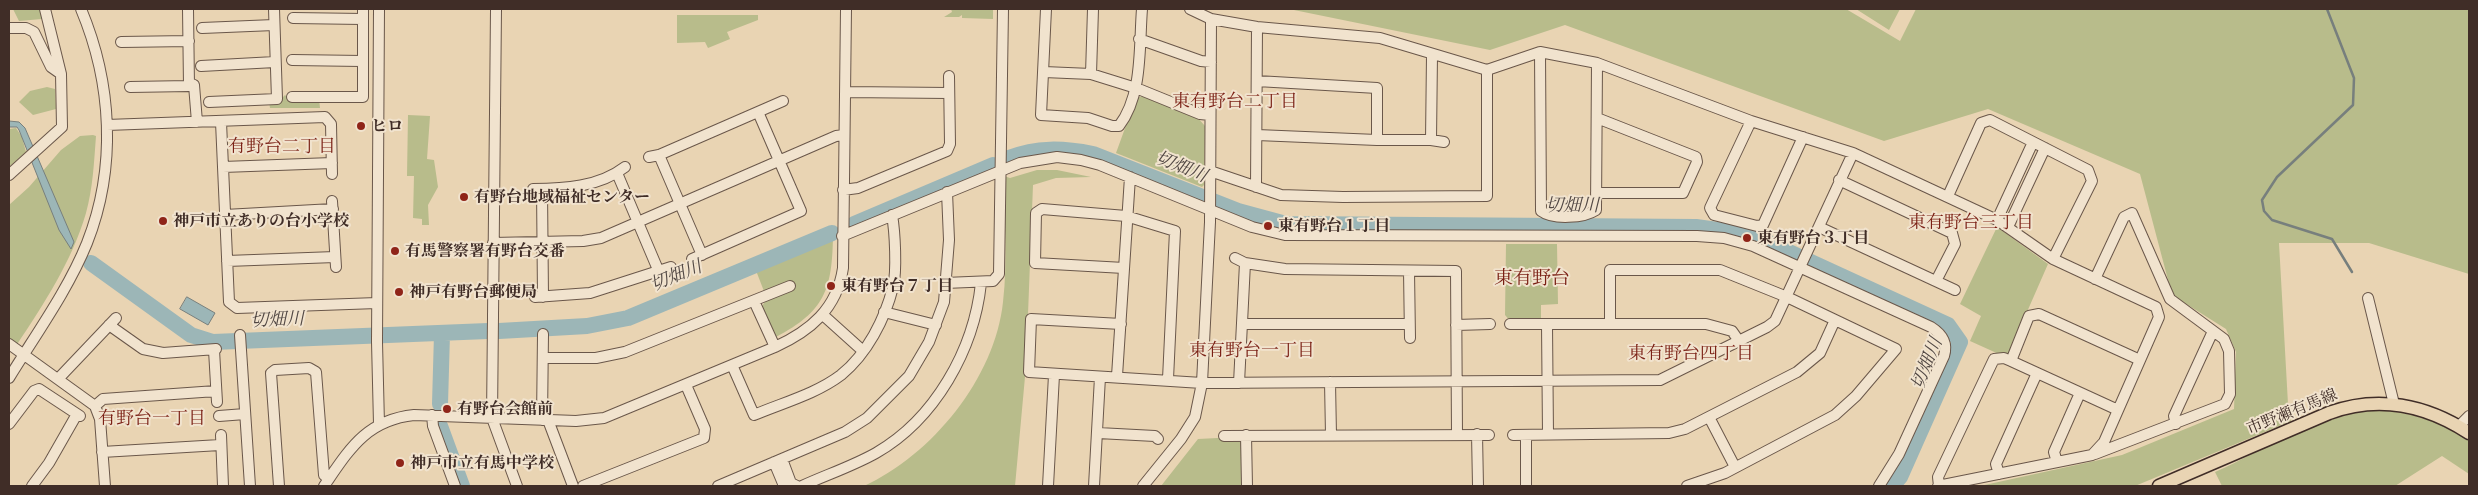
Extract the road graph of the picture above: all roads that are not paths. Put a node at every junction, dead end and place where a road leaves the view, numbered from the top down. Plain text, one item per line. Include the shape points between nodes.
1 (45, 9) edge
2 (81, 9) edge
3 (188, 9) edge
4 (274, 9) edge
5 (379, 9) edge
6 (496, 9) edge
7 (846, 9) edge
8 (1003, 9) edge
9 (1046, 9) edge
10 (1093, 9) edge
11 (1142, 9) edge
12 (1190, 9) edge
13 (363, 14) edge
14 (293, 18) dead end
15 (1211, 19) junction
16 (274, 25) junction
17 (1257, 27) junction
18 (9, 28) edge
19 (202, 28) dead end
20 (1139, 39) junction
21 (188, 41) junction
22 (121, 42) dead end
23 (1540, 52) junction
24 (1432, 55) junction
25 (292, 60) dead end
26 (362, 61) junction
27 (275, 62) junction
28 (1211, 62) junction
29 (1597, 63) junction
30 (201, 66) dead end
31 (1487, 70) junction
32 (1044, 72) junction
33 (61, 74) junction
34 (1091, 74) junction
35 (949, 76) dead end
36 (1257, 80) junction
37 (189, 83) junction
38 (130, 87) dead end
39 (1136, 88) junction
40 (845, 92) junction
41 (949, 93) junction
42 (292, 97) dead end
43 (783, 101) dead end
44 (209, 102) dead end
45 (758, 112) junction
46 (1210, 115) junction
47 (1597, 118) junction
48 (1751, 121) junction
49 (197, 122) junction
50 (222, 122) junction
51 (107, 125) junction
52 (844, 135) junction
53 (1256, 135) junction
54 (1803, 138) junction
55 (1377, 140) junction
56 (1430, 140) junction
57 (1444, 142) dead end
58 (2033, 142) junction
59 (2045, 148) junction
60 (1853, 153) junction
61 (779, 160) junction
62 (223, 167) junction
63 (999, 170) junction
64 (1210, 171) junction
65 (9, 176) edge
66 (1130, 177) junction
67 (1839, 180) junction
68 (1256, 187) junction
69 (843, 190) junction
70 (947, 192) junction
71 (1596, 193) junction
72 (1948, 196) junction
73 (679, 204) junction
74 (1210, 211) junction
75 (225, 215) junction
76 (892, 215) junction
77 (1126, 216) junction
78 (1997, 220) junction
79 (638, 222) junction
80 (1819, 227) junction
81 (2008, 227) junction
82 (842, 236) junction
83 (543, 243) junction
84 (494, 244) junction
85 (1235, 258) dead end
86 (2053, 259) junction
87 (228, 261) junction
88 (1245, 263) junction
89 (671, 267) dead end
90 (1800, 267) junction
91 (1124, 268) junction
92 (1409, 270) junction
93 (659, 272) junction
94 (2095, 279) junction
95 (1936, 281) junction
96 (946, 283) junction
97 (981, 283) junction
98 (790, 286) dead end
99 (1955, 290) dead end
100 (1787, 297) junction
101 (2368, 298) dead end
102 (754, 301) junction
103 (377, 303) junction
104 (884, 312) junction
105 (823, 315) junction
106 (1835, 320) junction
107 (1121, 324) junction
108 (1242, 324) junction
109 (1409, 324) junction
110 (1490, 324) dead end
111 (1510, 324) dead end
112 (1610, 324) junction
113 (936, 325) junction
114 (1456, 325) junction
115 (1547, 325) junction
116 (2213, 331) junction
117 (543, 334) dead end
118 (1410, 338) dead end
119 (241, 339) dead end
120 (1739, 341) junction
121 (9, 344) edge
122 (775, 347) junction
123 (863, 351) junction
124 (23, 355) junction
125 (543, 358) junction
126 (2140, 360) junction
127 (2011, 361) junction
128 (732, 365) junction
129 (2037, 373) junction
130 (1054, 375) junction
131 (1117, 376) junction
132 (1100, 377) junction
133 (9, 378) edge
134 (58, 378) junction
135 (1168, 379) junction
136 (1456, 381) junction
137 (1548, 381) junction
138 (1330, 382) junction
139 (1202, 383) junction
140 (1239, 383) junction
141 (686, 385) junction
142 (216, 391) junction
143 (2080, 393) junction
144 (217, 402) dead end
145 (2394, 404) junction
146 (95, 406) junction
147 (2118, 410) junction
148 (245, 414) junction
149 (432, 415) junction
150 (219, 416) dead end
151 (2469, 416) edge
152 (1709, 417) junction
153 (492, 418) junction
154 (545, 420) junction
155 (9, 424) edge
156 (379, 424) junction
157 (2176, 424) junction
158 (2464, 429) edge
159 (1098, 433) junction
160 (1330, 434) junction
161 (1457, 434) junction
162 (1477, 434) junction
163 (1548, 434) junction
164 (1246, 435) junction
165 (1489, 435) dead end
166 (1513, 435) dead end
167 (1526, 435) junction
168 (1224, 436) dead end
169 (1158, 438) dead end
170 (102, 452) junction
171 (2092, 455) junction
172 (778, 460) junction
173 (2058, 462) junction
174 (1735, 467) junction
175 (1999, 474) junction
176 (326, 483) edge
177 (32, 486) edge
178 (105, 486) edge
179 (223, 486) edge
180 (250, 486) edge
181 (279, 486) edge
182 (455, 486) edge
183 (516, 486) edge
184 (573, 486) edge
185 (584, 486) edge
186 (718, 486) edge
187 (784, 486) edge
188 (797, 486) edge
189 (802, 486) edge
190 (1048, 486) edge
191 (1094, 486) edge
192 (1143, 486) edge
193 (1247, 486) edge
194 (1478, 486) edge
195 (1526, 486) edge
196 (1687, 486) edge
197 (1879, 486) edge
198 (1938, 486) edge
199 (2158, 486) edge

1 - 33 street
2 - 51 street via 94,42 103,79
3 - 21 street
4 - 16 street
5 - 103 street
6 - 84 street
7 - 40 street
8 - 63 street
9 - 32 street
10 - 34 street
11 - 20 street
12 - 15 street
13 - 14 street
13 - 26 street
15 - 17 street
15 - 28 street
16 - 19 street
16 - 27 street
17 - 24 street via 1380,38
17 - 36 street
18 - 33 street via 26,28 34,32 51,67
20 - 28 street
20 - 39 street
21 - 22 street
21 - 37 street
23 - 29 street
23 - 31 street
23 - 71 street via 1541,211 1547,216 1588,216 1596,210
24 - 31 street
24 - 56 street
25 - 26 street
26 - 42 street via 363,97
27 - 30 street
27 - 44 street via 277,99
28 - 46 street
29 - 47 street
29 - 48 street
31 - 68 street via 1487,196 1281,195
32 - 34 street
32 - 39 street via 1041,115 1088,118 1119,126
33 - 65 street via 62,127
34 - 39 street
35 - 41 street
36 - 53 street
36 - 55 street via 1377,88
37 - 38 street via 189,86
37 - 49 street via 196,91
39 - 46 street
40 - 41 street
40 - 52 street
41 - 69 street via 950,144 946,151 858,188
43 - 45 street
45 - 61 street
45 - 73 street via 654,156
46 - 64 street
47 - 71 street
47 - 71 street via 1696,157 1697,162 1683,193
48 - 54 street
48 - 54 street via 1710,208 1714,215 1763,225
49 - 50 street
49 - 51 street
50 - 62 street
50 - 62 street via 325,117 331,124 332,168
51 - 124 street via 105,174 87,241 59,297
52 - 61 street
52 - 69 street
53 - 55 street
53 - 68 street
54 - 60 street
55 - 56 street
56 - 57 street
58 - 59 street
58 - 72 street via 1990,120 1981,122
58 - 78 street
59 - 81 street
59 - 86 street via 2088,170 2092,181
60 - 67 street
60 - 72 street
61 - 73 street
61 - 73 street via 801,211 697,257
62 - 75 street
63 - 66 street via 1034,159 1057,157 1090,162
63 - 70 street
63 - 97 street via 999,274 993,281
64 - 68 street
64 - 74 street
66 - 74 street
66 - 77 street
67 - 80 street
67 - 95 street via 1952,233 1954,244
69 - 82 street
70 - 76 street
70 - 96 street via 949,240
72 - 78 street
73 - 79 street
74 - 90 street via 1261,230 1300,236 1716,237 1754,246
74 - 139 street
75 - 87 street
75 - 87 street via 332,205 336,262
76 - 82 street
76 - 104 street via 894,286
77 - 91 street
77 - 91 street via 1042,209 1036,212 1035,263
77 - 135 street via 1175,231
78 - 81 street
79 - 83 street via 592,240
79 - 83 street via 621,170 566,189 538,189
79 - 93 street
80 - 90 street
80 - 95 street
81 - 86 street
82 - 105 street via 842,275 835,296
83 - 84 street
83 - 93 street via 539,297 590,293
84 - 153 street
85 - 88 street
86 - 94 street
87 - 103 street via 229,302 237,308
88 - 92 street via 1285,269
88 - 108 street
89 - 93 street
90 - 100 street
90 - 197 street via 1931,327 1941,334 1944,342 1944,356 1899,454
91 - 107 street
92 - 109 street
92 - 114 street via 1456,271
94 - 116 street via 2124,217 2132,213 2170,299
94 - 126 street via 2154,304 2158,310 2159,318
95 - 99 street
96 - 97 street
96 - 113 street
97 - 189 street via 955,370 934,401 905,433 875,453
98 - 102 street
100 - 106 street
100 - 112 street via 1720,270 1610,270
100 - 120 street via 1775,321
101 - 145 street
102 - 122 street
102 - 125 street via 625,352 596,358
103 - 156 street
104 - 113 street
104 - 123 street
105 - 122 street via 804,332
105 - 123 street
106 - 152 street via 1820,353 1810,363
106 - 174 street via 1896,349 1856,396 1835,415
107 - 130 street via 1031,319 1029,372
107 - 131 street
108 - 109 street
108 - 140 street
109 - 118 street
110 - 114 street
111 - 115 street
112 - 115 street
112 - 120 street via 1706,324 1732,332
113 - 172 street via 909,376 867,418 845,432
114 - 136 street
115 - 137 street
116 - 157 street via 2174,416
116 - 157 street via 2224,339 2229,351 2230,394 2225,404
117 - 125 street
119 - 148 street
120 - 137 street via 1660,380
121 - 124 street
122 - 128 street
123 - 128 street via 841,375 754,415
124 - 133 street
124 - 134 street
125 - 154 street
126 - 127 street via 2033,314 2029,316
126 - 147 street
127 - 129 street
127 - 198 street via 1994,359 1938,477
128 - 141 street
129 - 143 street
129 - 175 street via 1996,464
130 - 132 street
130 - 190 street
131 - 132 street
131 - 135 street
132 - 159 street
134 - 142 street via 112,322 143,349 163,353 215,349
134 - 146 street
135 - 139 street
136 - 137 street
136 - 138 street
136 - 161 street
137 - 163 street
138 - 140 street
138 - 160 street
139 - 140 street
139 - 192 street via 1195,417
141 - 154 street via 604,418
141 - 185 street via 705,429 704,438
142 - 144 street
142 - 146 street via 103,400
143 - 147 street
143 - 173 street via 2054,452
145 - 158 main road, 市野瀬有馬線 via 2427,411
145 - 199 main road, 市野瀬有馬線 via 2342,408
146 - 170 street via 100,419
147 - 171 street via 2101,447
148 - 150 street
148 - 180 street
149 - 153 street
149 - 156 street via 406,416
149 - 182 street
151 - 158 street
152 - 163 street via 1670,433
152 - 174 street
153 - 154 street
153 - 183 street
154 - 184 street
155 - 177 street via 39,389 78,415
156 - 176 street via 359,438
157 - 171 street
159 - 169 street
159 - 191 street
160 - 161 street
160 - 164 street
161 - 162 street
162 - 165 street
162 - 194 street
163 - 167 street
164 - 168 street
164 - 193 street
166 - 167 street
167 - 195 street
170 - 178 street
170 - 179 street via 221,440
171 - 173 street
172 - 186 street
172 - 187 street
172 - 188 street via 791,483
173 - 175 street
174 - 196 street
175 - 198 street
176 - 181 street via 316,372 309,368 275,370 271,373

